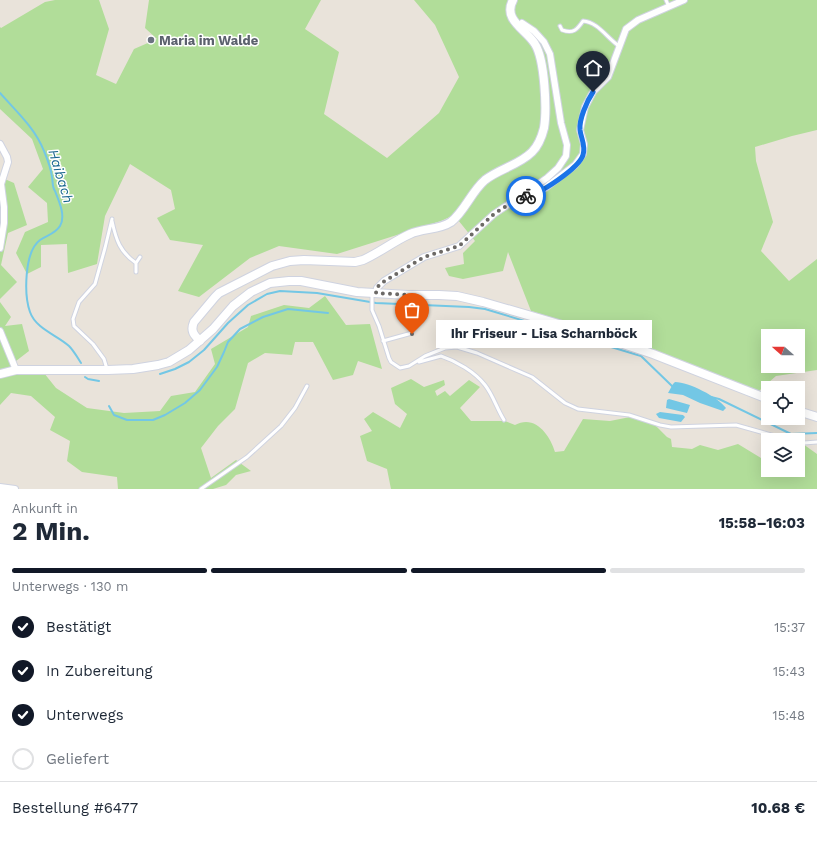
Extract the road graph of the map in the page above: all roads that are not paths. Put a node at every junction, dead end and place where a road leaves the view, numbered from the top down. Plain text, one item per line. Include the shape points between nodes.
1 (513, 0) edge
2 (666, 0) edge
3 (684, 0) edge
4 (669, 8) junction
5 (560, 26) dead end
6 (519, 27) junction
7 (619, 46) junction
8 (0, 144) edge
9 (520, 197) junction
10 (0, 248) edge
11 (140, 258) dead end
12 (136, 263) junction
13 (136, 272) dead end
14 (373, 294) junction
15 (408, 299) junction
16 (0, 331) edge
17 (200, 341) junction
18 (383, 341) junction
19 (416, 362) junction
20 (16, 370) junction
21 (108, 370) junction
22 (0, 374) edge
23 (307, 386) dead end
24 (761, 396) edge
25 (805, 413) edge
26 (817, 417) edge
27 (504, 420) dead end
28 (764, 433) edge
29 (805, 442) edge
30 (817, 442) edge
31 (0, 487) edge
32 (15, 489) edge
33 (201, 489) edge

1 - 6 main road via 510,11
2 - 4 lane
3 - 4 street
4 - 7 street via 631,24
5 - 7 lane via 562,30 574,31 583,21 588,21
6 - 9 street via 522,24 537,34 550,54 567,145 566,156 558,168
6 - 17 main road via 535,44 541,59 545,118 541,138 532,152 486,180 449,223 411,233 363,260 280,263 228,288 215,297 194,322 192,331
7 - 9 street via 608,77 593,92 585,107 580,130 584,144 580,160 545,188 532,195
8 - 10 street via 8,162 1,184 4,223
9 - 14 street via 494,214 459,246 417,261 380,284
11 - 12 lane
12 - 13 lane
12 - 21 lane via 121,249 112,219 95,284 79,302 73,319 74,326 93,344 104,359
14 - 15 main road
14 - 17 main road via 301,281 270,283 241,300
14 - 18 lane via 371,305
15 - 18 lane via 407,310 412,334
15 - 24 main road via 440,294 521,312 653,354
16 - 20 street
17 - 21 main road via 180,356 158,366
18 - 19 lane via 389,358 395,365 404,368
19 - 27 lane via 441,356 472,373 487,388
19 - 28 lane via 445,348 464,349 532,377 565,403 578,409 629,415 671,427 736,425
20 - 21 main road
20 - 22 main road
23 - 33 lane via 282,426 246,457
25 - 26 main road
29 - 30 lane
31 - 32 street

